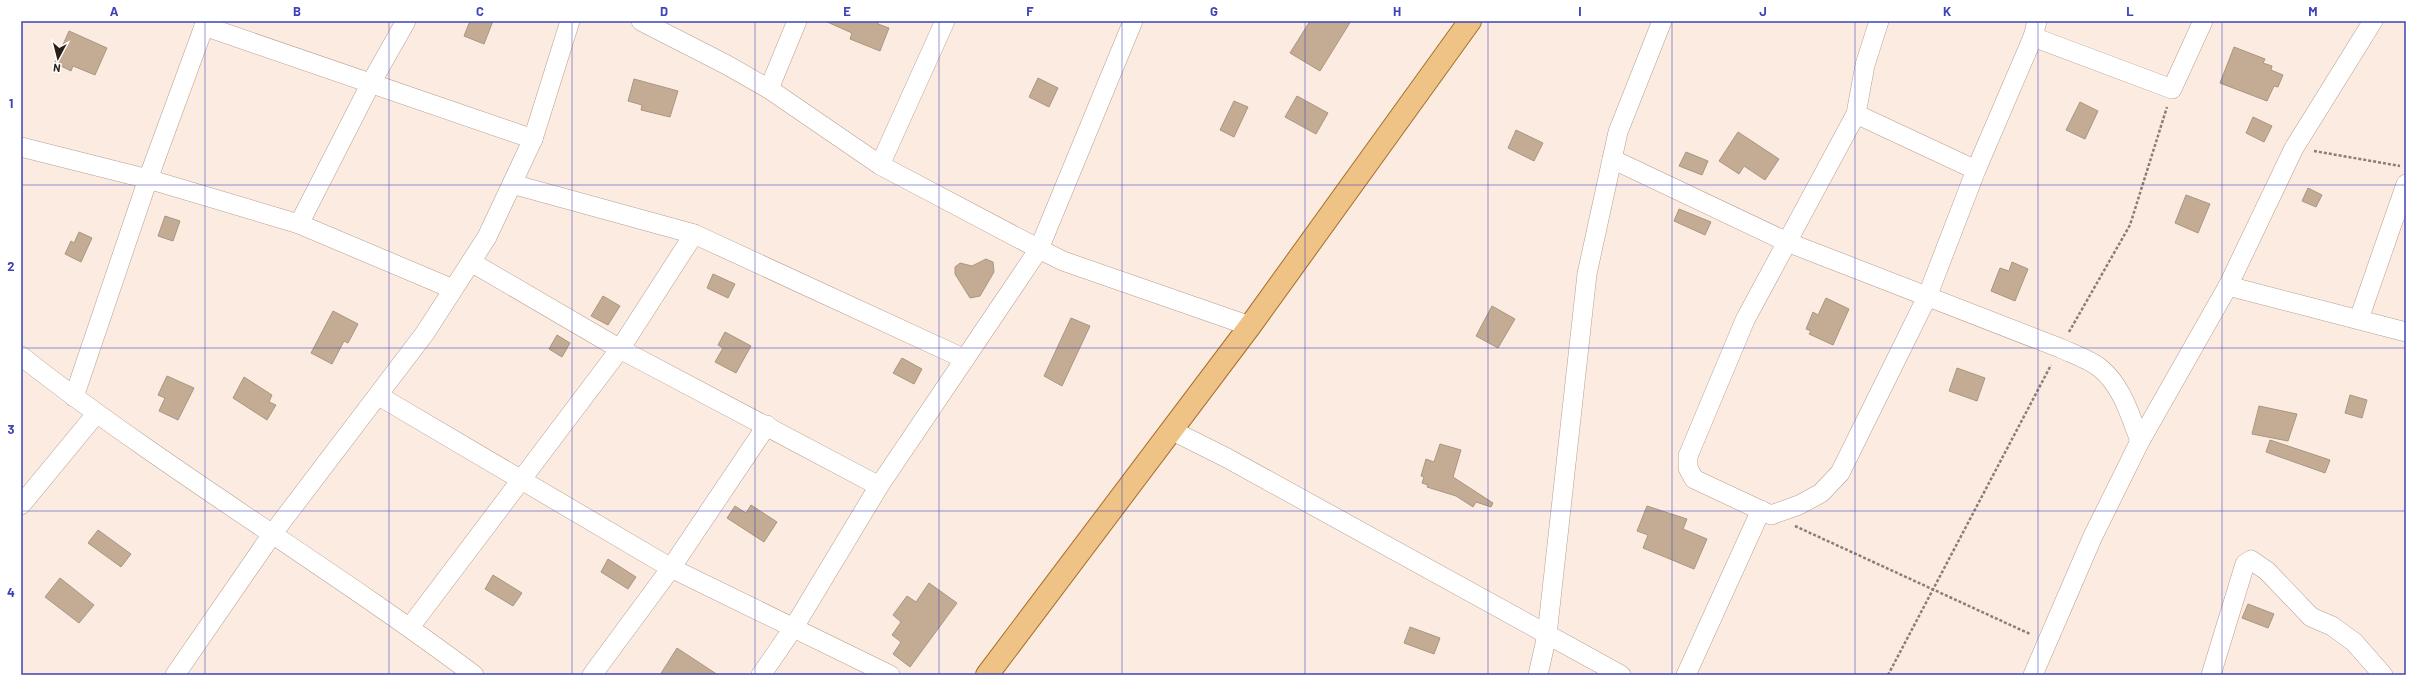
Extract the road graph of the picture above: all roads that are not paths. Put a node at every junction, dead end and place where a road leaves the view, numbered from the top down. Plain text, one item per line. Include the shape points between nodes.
1 (406, 21) edge
2 (570, 21) edge
3 (641, 21) edge
4 (797, 21) edge
5 (944, 21) edge
6 (1133, 21) edge
7 (1470, 21) edge
8 (1662, 21) edge
9 (1879, 21) edge
10 (2203, 21) edge
11 (2373, 21) edge
12 (205, 24) edge
13 (2035, 29) edge
14 (372, 83) junction
15 (768, 89) junction
16 (1856, 114) junction
17 (533, 139) junction
18 (21, 147) edge
19 (1612, 159) junction
20 (880, 165) junction
21 (1976, 170) junction
22 (148, 179) junction
23 (512, 184) junction
24 (2406, 184) edge
25 (300, 224) junction
26 (694, 234) junction
27 (1787, 242) junction
28 (1039, 249) junction
29 (471, 262) junction
30 (2228, 286) junction
31 (454, 289) junction
32 (1927, 297) junction
33 (2358, 319) junction
34 (1250, 326) junction
35 (2406, 332) edge
36 (620, 349) junction
37 (21, 356) edge
38 (965, 359) junction
39 (379, 396) junction
40 (74, 397) junction
41 (96, 414) junction
42 (767, 425) junction
43 (1171, 430) junction
44 (2140, 441) junction
45 (521, 480) junction
46 (879, 486) junction
47 (21, 505) edge
48 (1766, 512) junction
49 (273, 533) junction
50 (671, 568) junction
51 (410, 627) junction
52 (794, 627) junction
53 (1547, 635) junction
54 (175, 675) edge
55 (474, 675) edge
56 (592, 675) edge
57 (761, 675) edge
58 (890, 675) edge
59 (987, 675) edge
60 (1538, 675) edge
61 (1621, 675) edge
62 (1686, 675) edge
63 (2033, 675) edge
64 (2211, 675) edge
65 (2382, 675) edge

1 - 14 street
2 - 17 street
3 - 15 street
4 - 15 street
5 - 20 street
6 - 28 street
7 - 34 main road
8 - 19 street via 1618,132
9 - 16 street via 1864,65
10 - 13 street via 2172,89
11 - 30 street via 2294,148
12 - 14 street
12 - 22 street
13 - 21 street
14 - 17 street
14 - 25 street
15 - 20 street
16 - 21 street
16 - 27 street
17 - 23 street
18 - 22 street
19 - 27 street
19 - 53 street via 1587,274
20 - 28 street
21 - 32 street
22 - 25 street
22 - 40 street
23 - 26 street
23 - 29 street via 487,237
24 - 33 street
25 - 31 street
26 - 36 street
26 - 38 street
27 - 32 street
27 - 48 street via 1746,320 1688,456 1688,468 1694,479
28 - 34 street via 1063,261
28 - 38 street
29 - 31 street
29 - 36 street
30 - 33 street
30 - 44 street
31 - 39 street
32 - 44 street via 2060,348 2099,367 2115,384 2124,400
32 - 48 street via 1840,473 1821,493 1799,504
33 - 35 street
34 - 43 main road
36 - 42 street
36 - 45 street
37 - 40 street
38 - 46 street
39 - 45 street
39 - 49 street
40 - 41 street
41 - 47 street
41 - 49 street
42 - 46 street
42 - 50 street
43 - 53 street via 1234,462
43 - 59 main road
44 - 63 street via 2093,536
45 - 50 street
45 - 51 street
46 - 52 street
48 - 62 street
49 - 51 street
49 - 54 street
50 - 52 street
50 - 56 street
51 - 55 street
52 - 57 street
52 - 58 street
53 - 60 street
53 - 61 street
64 - 65 street via 2245,564 2251,560 2267,570 2311,617 2332,626 2354,642

